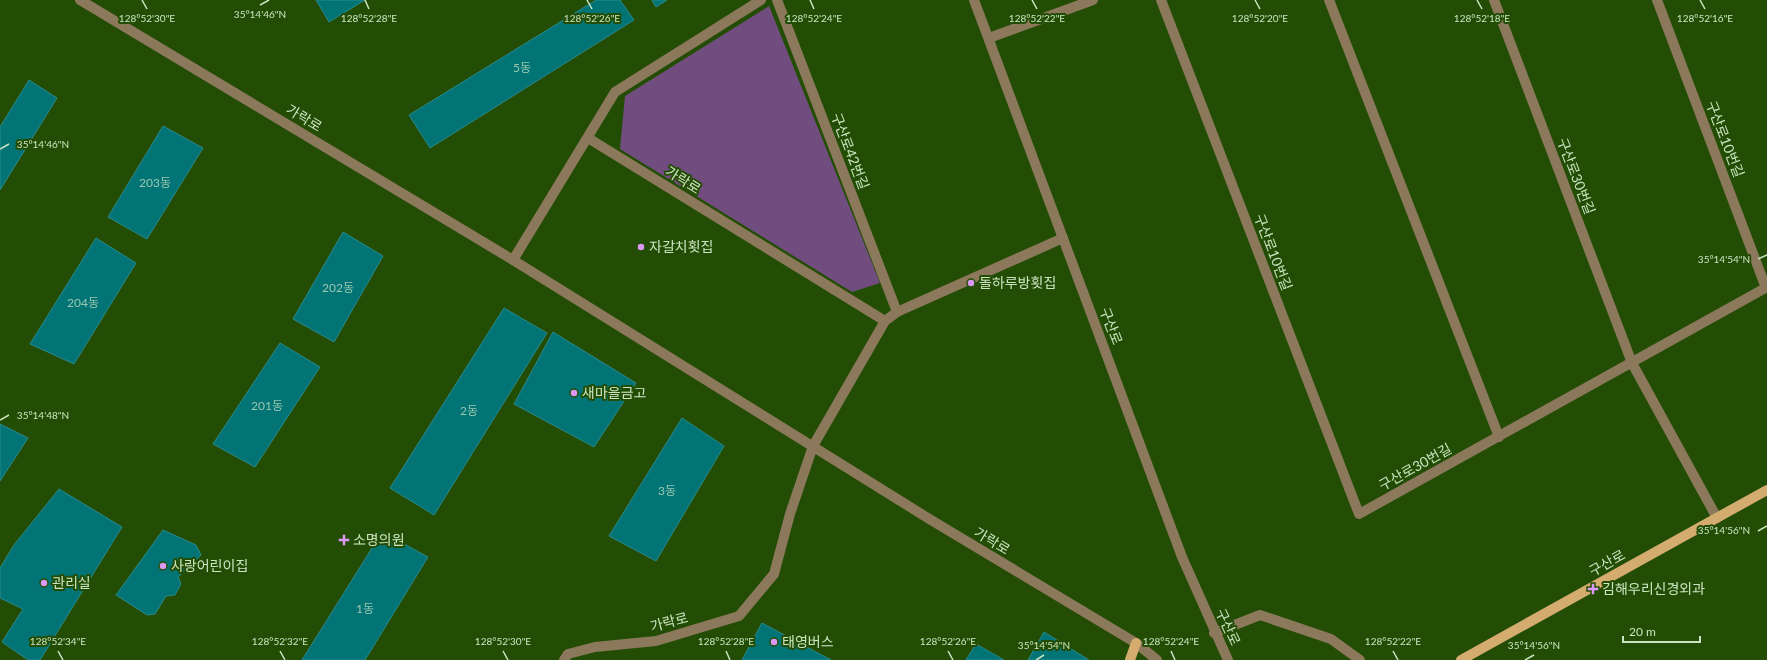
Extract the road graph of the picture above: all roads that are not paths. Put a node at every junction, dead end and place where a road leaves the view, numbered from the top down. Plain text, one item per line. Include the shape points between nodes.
1 (80, 0) edge
2 (761, 0) edge
3 (777, 0) edge
4 (974, 0) edge
5 (1093, 0) edge
6 (1161, 0) edge
7 (1329, 0) edge
8 (1494, 0) edge
9 (1657, 0) edge
10 (989, 38) junction
11 (588, 138) junction
12 (1063, 238) junction
13 (513, 260) junction
14 (1767, 287) edge
15 (897, 312) junction
16 (885, 321) junction
17 (1632, 363) junction
18 (1499, 437) junction
19 (813, 446) junction
20 (1767, 490) edge
21 (1360, 514) joint
22 (1717, 518) junction
23 (1214, 632) junction
24 (1136, 643) junction
25 (564, 660) edge
26 (1130, 660) edge
27 (1157, 660) edge
28 (1228, 660) edge
29 (1360, 660) edge
30 (1461, 660) edge

1 - 13 street, 가락로
2 - 11 street via 615,92
3 - 15 street, 구산로42번길
4 - 10 street, 구산로
5 - 10 street
6 - 21 street, 구산로10번길
7 - 18 street
8 - 17 street, 구산로30번길
9 - 14 street, 구산로10번길
10 - 12 street, 구산로
11 - 13 street
11 - 16 street, 가락로
12 - 15 street
12 - 23 street, 구산로 via 1182,558
13 - 19 street, 가락로
14 - 17 street, 구산로30번길
15 - 16 street
16 - 19 street
17 - 18 street, 구산로30번길
17 - 22 street, 구산로30번길
18 - 21 street, 구산로30번길
19 - 24 street, 가락로
19 - 25 street, 가락로 via 790,514 774,574 739,616 656,641 595,647 568,654
20 - 22 main road, 구산로
22 - 30 main road, 구산로
23 - 28 street, 구산로
23 - 29 street via 1260,615 1331,639
24 - 26 main road
24 - 27 street, 가락로

